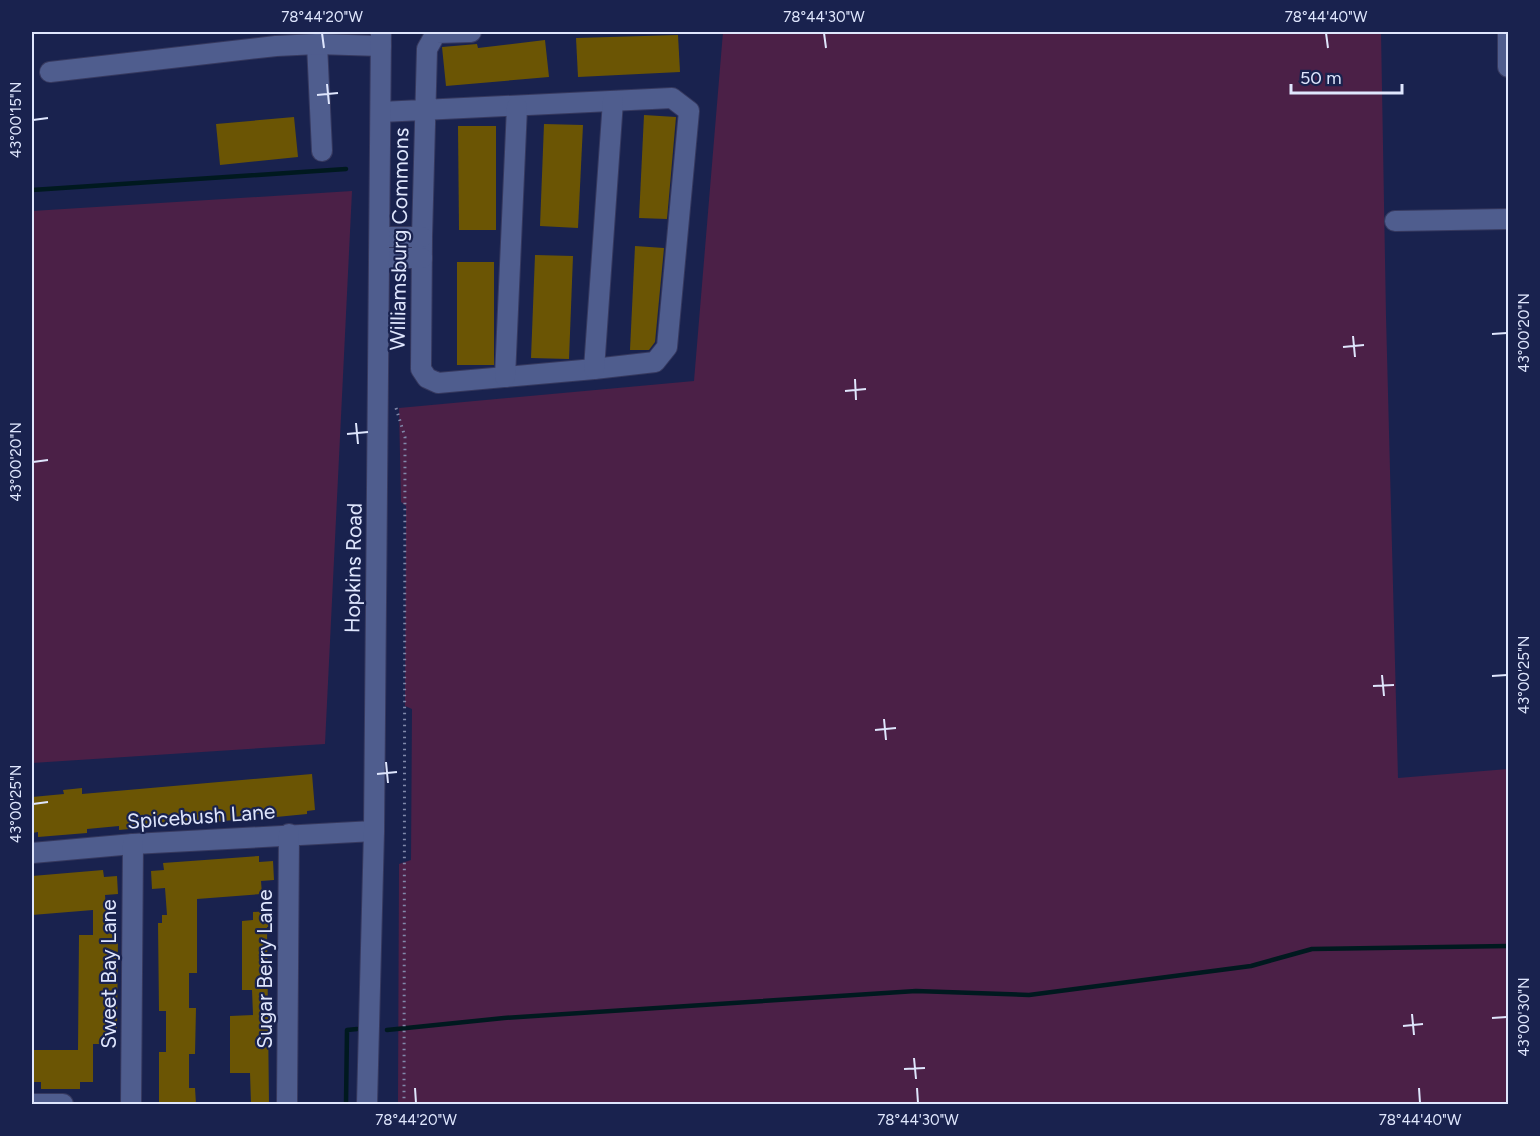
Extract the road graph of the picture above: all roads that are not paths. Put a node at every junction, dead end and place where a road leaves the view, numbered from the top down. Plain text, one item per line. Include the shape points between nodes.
1 (471, 32) edge
2 (1508, 32) edge
3 (381, 39) edge
4 (317, 44) junction
5 (1509, 67) edge
6 (50, 72) dead end
7 (613, 101) junction
8 (517, 107) junction
9 (425, 110) junction
10 (381, 112) junction
11 (322, 151) dead end
12 (1509, 219) edge
13 (1395, 221) dead end
14 (380, 237) junction
15 (422, 237) junction
16 (380, 258) junction
17 (422, 258) junction
18 (594, 369) junction
19 (505, 377) junction
20 (374, 831) junction
21 (289, 834) junction
22 (133, 844) junction
23 (32, 853) edge
24 (32, 1104) edge
25 (63, 1104) edge
26 (131, 1104) edge
27 (287, 1104) edge
28 (367, 1104) edge

1 - 9 street via 436,33 427,49
2 - 5 street
3 - 4 street
3 - 10 street, Hopkins Road
4 - 6 street
4 - 11 street
7 - 8 street, Williamsburg Commons
7 - 18 street
7 - 18 street, Williamsburg Commons via 672,98 689,111 667,347 655,362
8 - 9 street, Williamsburg Commons
8 - 19 street
9 - 10 street, Williamsburg Commons
9 - 15 street, Williamsburg Commons
10 - 14 street, Hopkins Road
12 - 13 street
14 - 15 street
14 - 16 street, Hopkins Road
15 - 17 street, Williamsburg Commons
16 - 17 street
16 - 20 street, Hopkins Road
17 - 19 street, Williamsburg Commons via 421,369 427,378 438,382
18 - 19 street, Williamsburg Commons
20 - 21 street, Spicebush Lane
20 - 28 street, Hopkins Road
21 - 22 street, Spicebush Lane
21 - 27 street, Sugar Berry Lane
22 - 23 street, Spicebush Lane
22 - 26 street, Sweet Bay Lane
24 - 25 street

